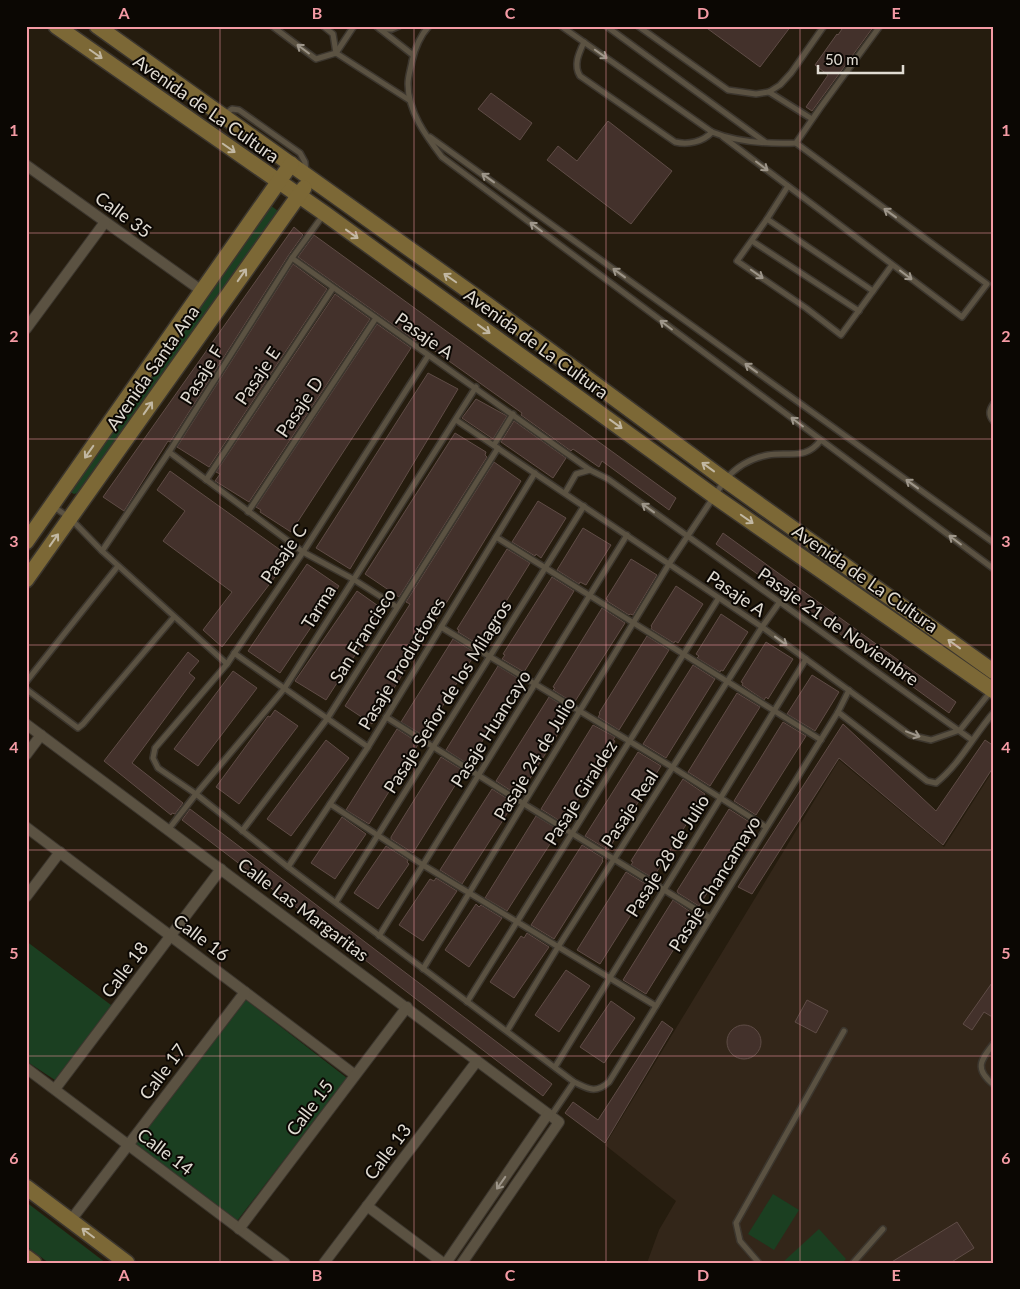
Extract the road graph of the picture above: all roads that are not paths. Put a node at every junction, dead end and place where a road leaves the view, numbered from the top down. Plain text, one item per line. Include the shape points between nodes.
1 (56, 26) edge
2 (97, 26) edge
3 (272, 26) edge
4 (323, 26) edge
5 (354, 26) edge
6 (399, 26) edge
7 (429, 26) edge
8 (561, 26) edge
9 (606, 26) edge
10 (638, 26) edge
11 (824, 26) edge
12 (880, 26) edge
13 (377, 28) edge
14 (584, 42) junction
15 (336, 53) junction
16 (414, 55) junction
17 (769, 92) junction
18 (409, 100) junction
19 (223, 116) junction
20 (812, 119) junction
21 (712, 132) junction
22 (425, 134) junction
23 (723, 137) junction
24 (765, 142) junction
25 (796, 143) junction
26 (291, 164) junction
27 (26, 165) edge
28 (308, 177) junction
29 (278, 182) junction
30 (788, 186) junction
31 (298, 196) junction
32 (324, 213) junction
33 (767, 219) junction
34 (105, 222) junction
35 (752, 241) junction
36 (292, 258) junction
37 (892, 265) junction
38 (333, 288) junction
39 (202, 291) junction
40 (873, 291) junction
41 (859, 311) junction
42 (376, 318) junction
43 (26, 329) edge
44 (428, 356) junction
45 (476, 387) junction
46 (994, 403) edge
47 (513, 414) junction
48 (456, 420) junction
49 (994, 422) edge
50 (821, 440) junction
51 (496, 447) junction
52 (169, 452) junction
53 (590, 470) junction
54 (535, 473) junction
55 (206, 480) junction
56 (725, 480) junction
57 (565, 493) junction
58 (714, 496) junction
59 (52, 506) junction
60 (584, 506) junction
61 (248, 512) junction
62 (70, 518) junction
63 (496, 536) junction
64 (627, 536) junction
65 (687, 536) junction
66 (28, 537) edge
67 (994, 543) edge
68 (102, 551) junction
69 (302, 552) junction
70 (668, 564) junction
71 (118, 566) junction
72 (545, 568) junction
73 (994, 569) edge
74 (353, 579) junction
75 (26, 580) edge
76 (589, 596) junction
77 (718, 599) junction
78 (779, 603) junction
79 (397, 608) junction
80 (174, 616) junction
81 (633, 622) junction
82 (441, 627) junction
83 (762, 627) junction
84 (234, 653) junction
85 (685, 654) junction
86 (489, 657) junction
87 (806, 659) junction
88 (227, 664) junction
89 (994, 672) edge
90 (728, 680) junction
91 (26, 682) edge
92 (535, 684) junction
93 (26, 689) edge
94 (284, 689) junction
95 (993, 689) edge
96 (849, 690) junction
97 (774, 710) junction
98 (580, 712) junction
99 (838, 712) junction
100 (994, 712) edge
101 (386, 717) junction
102 (327, 719) junction
103 (26, 724) edge
104 (960, 730) junction
105 (41, 735) junction
106 (821, 740) junction
107 (972, 740) junction
108 (630, 741) junction
109 (433, 746) junction
110 (368, 747) junction
111 (26, 755) edge
112 (672, 767) junction
113 (478, 776) junction
114 (196, 794) junction
115 (720, 797) junction
116 (330, 804) junction
117 (524, 804) junction
118 (26, 827) edge
119 (766, 827) junction
120 (168, 830) junction
121 (242, 831) junction
122 (572, 834) junction
123 (377, 836) junction
124 (60, 852) junction
125 (614, 859) junction
126 (423, 865) junction
127 (288, 867) junction
128 (221, 869) junction
129 (663, 889) junction
130 (470, 893) junction
131 (26, 897) edge
132 (336, 902) junction
133 (710, 918) junction
134 (517, 922) junction
135 (171, 936) junction
136 (379, 936) junction
137 (558, 947) junction
138 (423, 969) junction
139 (608, 978) junction
140 (245, 992) junction
141 (467, 1002) junction
142 (656, 1006) junction
143 (407, 1007) junction
144 (507, 1031) junction
145 (844, 1031) dead end
146 (994, 1043) edge
147 (477, 1061) junction
148 (555, 1067) junction
149 (26, 1068) edge
150 (356, 1075) junction
151 (574, 1082) junction
152 (994, 1085) edge
153 (54, 1089) junction
154 (549, 1115) junction
155 (128, 1145) junction
156 (516, 1161) junction
157 (527, 1169) junction
158 (26, 1187) edge
159 (486, 1205) junction
160 (367, 1206) junction
161 (497, 1212) junction
162 (71, 1220) junction
163 (239, 1229) junction
164 (883, 1230) dead end
165 (26, 1257) edge
166 (34, 1263) edge
167 (127, 1263) edge
168 (285, 1263) edge
169 (324, 1263) edge
170 (444, 1263) edge
171 (462, 1263) edge
172 (759, 1263) edge
173 (852, 1263) edge

1 -> 29 main road, Avenida de La Cultura
2 - 19 main road, Avenida de La Cultura
15 -> 3 lane via 316,59
4 - 15 lane via 334,34
5 - 15 lane
6 - 13 lane
7 - 16 lane via 418,41
8 - 14 lane
9 - 24 lane
10 - 17 lane via 728,90 756,94
11 - 17 lane via 791,73
12 - 20 lane
13 - 16 lane
14 -> 21 lane
14 - 21 lane via 577,58 580,76 675,142 684,144
15 - 18 lane
16 - 18 lane via 408,82
17 - 20 lane
18 - 22 lane
19 - 26 main road, Avenida de La Cultura
19 - 28 lane via 232,109 239,110 289,144 300,153
20 - 25 lane
21 - 23 lane
50 -> 22 lane via 442,157
67 -> 22 lane
23 - 24 lane
23 -> 30 lane
24 - 25 lane
37 -> 25 lane via 962,317 987,284
26 - 28 main road, Avenida de La Cultura
26 - 29 main road, Avenida Santa Ana
27 - 34 street, Calle 35
28 - 31 main road, Avenida Santa Ana
56 -> 28 main road, Avenida de La Cultura
29 - 31 main road, Avenida de La Cultura
29 - 39 main road, Avenida Santa Ana
30 - 33 lane
30 - 37 lane
31 - 32 main road, Avenida de La Cultura
62 -> 31 main road, Avenida Santa Ana
32 - 36 lane, Pasaje F
32 -> 58 main road, Avenida de La Cultura
33 - 35 lane
33 - 40 lane
34 - 39 street, Calle 35
34 - 43 street
35 - 41 lane
35 -> 41 lane via 737,260 839,334
36 - 38 lane, Pasaje A
36 - 52 lane, Pasaje F
37 - 40 lane
38 - 42 lane, Pasaje A
38 - 55 lane, Pasaje E
39 -> 59 main road, Avenida Santa Ana
40 - 41 lane
42 - 44 lane, Pasaje A
42 - 61 lane, Pasaje D
44 - 45 lane, Pasaje A
44 - 69 lane, Pasaje C
45 - 47 lane, Pasaje A
45 - 48 lane, Tarma
46 - 49 lane via 989,412
47 - 51 lane, San Francisco
47 - 53 lane, Pasaje A
48 - 51 lane, Pasaje A
48 - 74 lane, Tarma
50 - 56 lane, Pasaje 24 de Julio via 806,453 767,455 745,463
73 -> 50 lane
51 - 54 lane, Pasaje A
51 - 79 lane, San Francisco
52 - 55 lane
52 - 68 lane, Pasaje F
53 - 57 lane via 576,474
65 -> 53 lane, Pasaje 21 de Noviembre via 608,479
54 - 57 lane, Pasaje A
54 - 63 lane, Pasaje Productores
55 - 61 lane
56 - 58 lane, Pasaje 24 de Julio
89 -> 56 main road, Avenida de La Cultura
57 - 60 lane, Pasaje A
58 - 65 lane, Pasaje 24 de Julio
58 -> 95 main road, Avenida de La Cultura
59 - 62 lane
59 - 66 main road, Avenida Santa Ana
60 - 64 lane, Pasaje A
60 - 72 lane, Pasaje Señor de los Milagros
61 - 69 lane
62 - 68 lane
75 -> 62 main road, Avenida Santa Ana
63 - 72 lane
63 - 82 lane, Pasaje Productores
64 - 70 lane, Pasaje A
64 - 76 lane, Pasaje Huancayo
65 - 70 lane, Pasaje 24 de Julio
65 - 78 lane, Pasaje 21 de Noviembre
68 - 71 lane
69 - 74 lane
69 - 84 lane, Pasaje C
70 - 77 lane, Pasaje A
70 - 81 lane, Pasaje 24 de Julio
71 - 80 lane
71 - 91 lane
72 - 76 lane
72 - 86 lane, Pasaje Señor de los Milagros
74 - 79 lane
74 - 94 lane, Tarma
76 - 81 lane
76 - 92 lane, Pasaje Huancayo
77 - 83 lane, Pasaje A
77 - 85 lane, Pasaje Giraldez
78 - 83 lane, Pasaje Real
78 - 104 lane, Pasaje 21 de Noviembre
79 - 102 lane, San Francisco
80 - 88 lane
80 - 93 lane via 78,728
81 - 85 lane
81 - 98 lane, Pasaje 24 de Julio
82 - 86 lane
82 - 101 lane, Pasaje Productores
83 -> 87 lane, Pasaje A
83 - 90 lane, Pasaje Real
84 - 88 lane, Pasaje C
84 - 94 lane
85 - 90 lane
85 - 108 lane, Pasaje Giraldez
86 - 92 lane
86 - 109 lane, Pasaje Señor de los Milagros
87 - 96 lane, Pasaje A
87 - 97 lane, Pasaje 28 de Julio
88 - 114 lane, Pasaje C via 155,748 153,758 158,768
90 - 97 lane
90 - 112 lane, Pasaje Real
92 - 98 lane
92 - 113 lane, Pasaje Huancayo
94 - 102 lane
94 - 114 lane, Tarma
95 - 104 lane
96 - 99 lane, Pasaje Chancamayo
96 -> 104 lane, Pasaje A via 910,735 931,740
97 - 106 lane
97 - 115 lane, Pasaje 28 de Julio
98 - 108 lane
98 - 117 lane, Pasaje 24 de Julio
99 - 106 lane, Pasaje Chancamayo
99 - 107 lane via 927,781 936,783
100 - 107 lane
101 - 109 lane
101 - 110 lane, Pasaje Productores
102 - 110 lane
102 - 121 lane, San Francisco
103 - 105 street, Calle Las Margaritas
104 - 107 lane, Pasaje 21 de Noviembre
105 - 111 street
105 - 120 street, Calle Las Margaritas
106 - 119 lane, Pasaje Chancamayo
108 - 112 lane
108 - 122 lane, Pasaje Giraldez
109 - 113 lane
109 - 123 lane, Pasaje Señor de los Milagros
110 - 116 lane, Pasaje Productores
112 - 115 lane
112 - 125 lane, Pasaje Real
113 - 117 lane
113 - 126 lane, Pasaje Huancayo
114 - 120 lane, Tarma
114 - 121 lane
115 - 119 lane
115 - 129 lane, Pasaje 28 de Julio
116 - 123 lane
116 - 127 lane, Pasaje Productores
117 - 122 lane
117 - 130 lane, Pasaje 24 de Julio
118 - 124 street, Calle 16
119 - 133 lane, Pasaje Chancamayo
120 - 128 street, Calle Las Margaritas
121 - 127 lane
122 - 125 lane
122 - 134 lane, Pasaje Giraldez
123 - 126 lane
123 - 132 lane, Pasaje Señor de los Milagros
124 - 131 street
124 - 135 street, Calle 16
125 - 129 lane
125 - 137 lane, Pasaje Real
126 - 130 lane
126 - 136 lane, Pasaje Huancayo
127 - 132 lane
128 - 135 street, Calle 18
128 - 143 street, Calle Las Margaritas
129 - 133 lane
129 - 139 lane, Pasaje 28 de Julio
130 - 134 lane
130 - 138 lane, Pasaje 24 de Julio
132 - 136 lane
133 - 142 lane, Pasaje Chancamayo
134 - 137 lane
134 - 141 lane, Pasaje Giraldez
135 - 140 street, Calle 16
135 - 153 street, Calle 18
136 - 138 lane
137 - 139 lane
137 - 144 lane, Pasaje Real
138 - 141 lane
139 - 142 lane
139 - 148 lane, Pasaje 28 de Julio
140 - 150 street, Calle 16
140 - 155 street, Calle 17
141 - 144 lane
142 - 151 lane, Pasaje Chancamayo via 609,1082 591,1090
143 - 147 street, Calle Las Margaritas
143 - 150 street, Calle 15
144 - 148 lane
145 - 172 lane via 736,1223 740,1241
146 - 152 lane via 981,1061 980,1068
147 - 154 street, Calle Las Margaritas
147 - 160 street, Calle 13
148 - 151 lane
149 - 153 street, Calle 14
150 - 163 street, Calle 15
151 - 154 lane
153 - 155 street, Calle 14
154 - 156 street
154 - 157 street, Calle Las Margaritas via 559,1122
155 - 162 street, Calle 17
155 - 163 street, Calle 14
156 - 157 street
156 -> 159 street
157 - 161 street
158 - 162 main road
159 - 161 street
159 - 170 street
160 - 169 street, Calle 13
160 - 170 street
161 - 171 street
167 -> 162 main road
163 - 168 street, Calle 14
164 - 173 lane
165 - 166 main road

